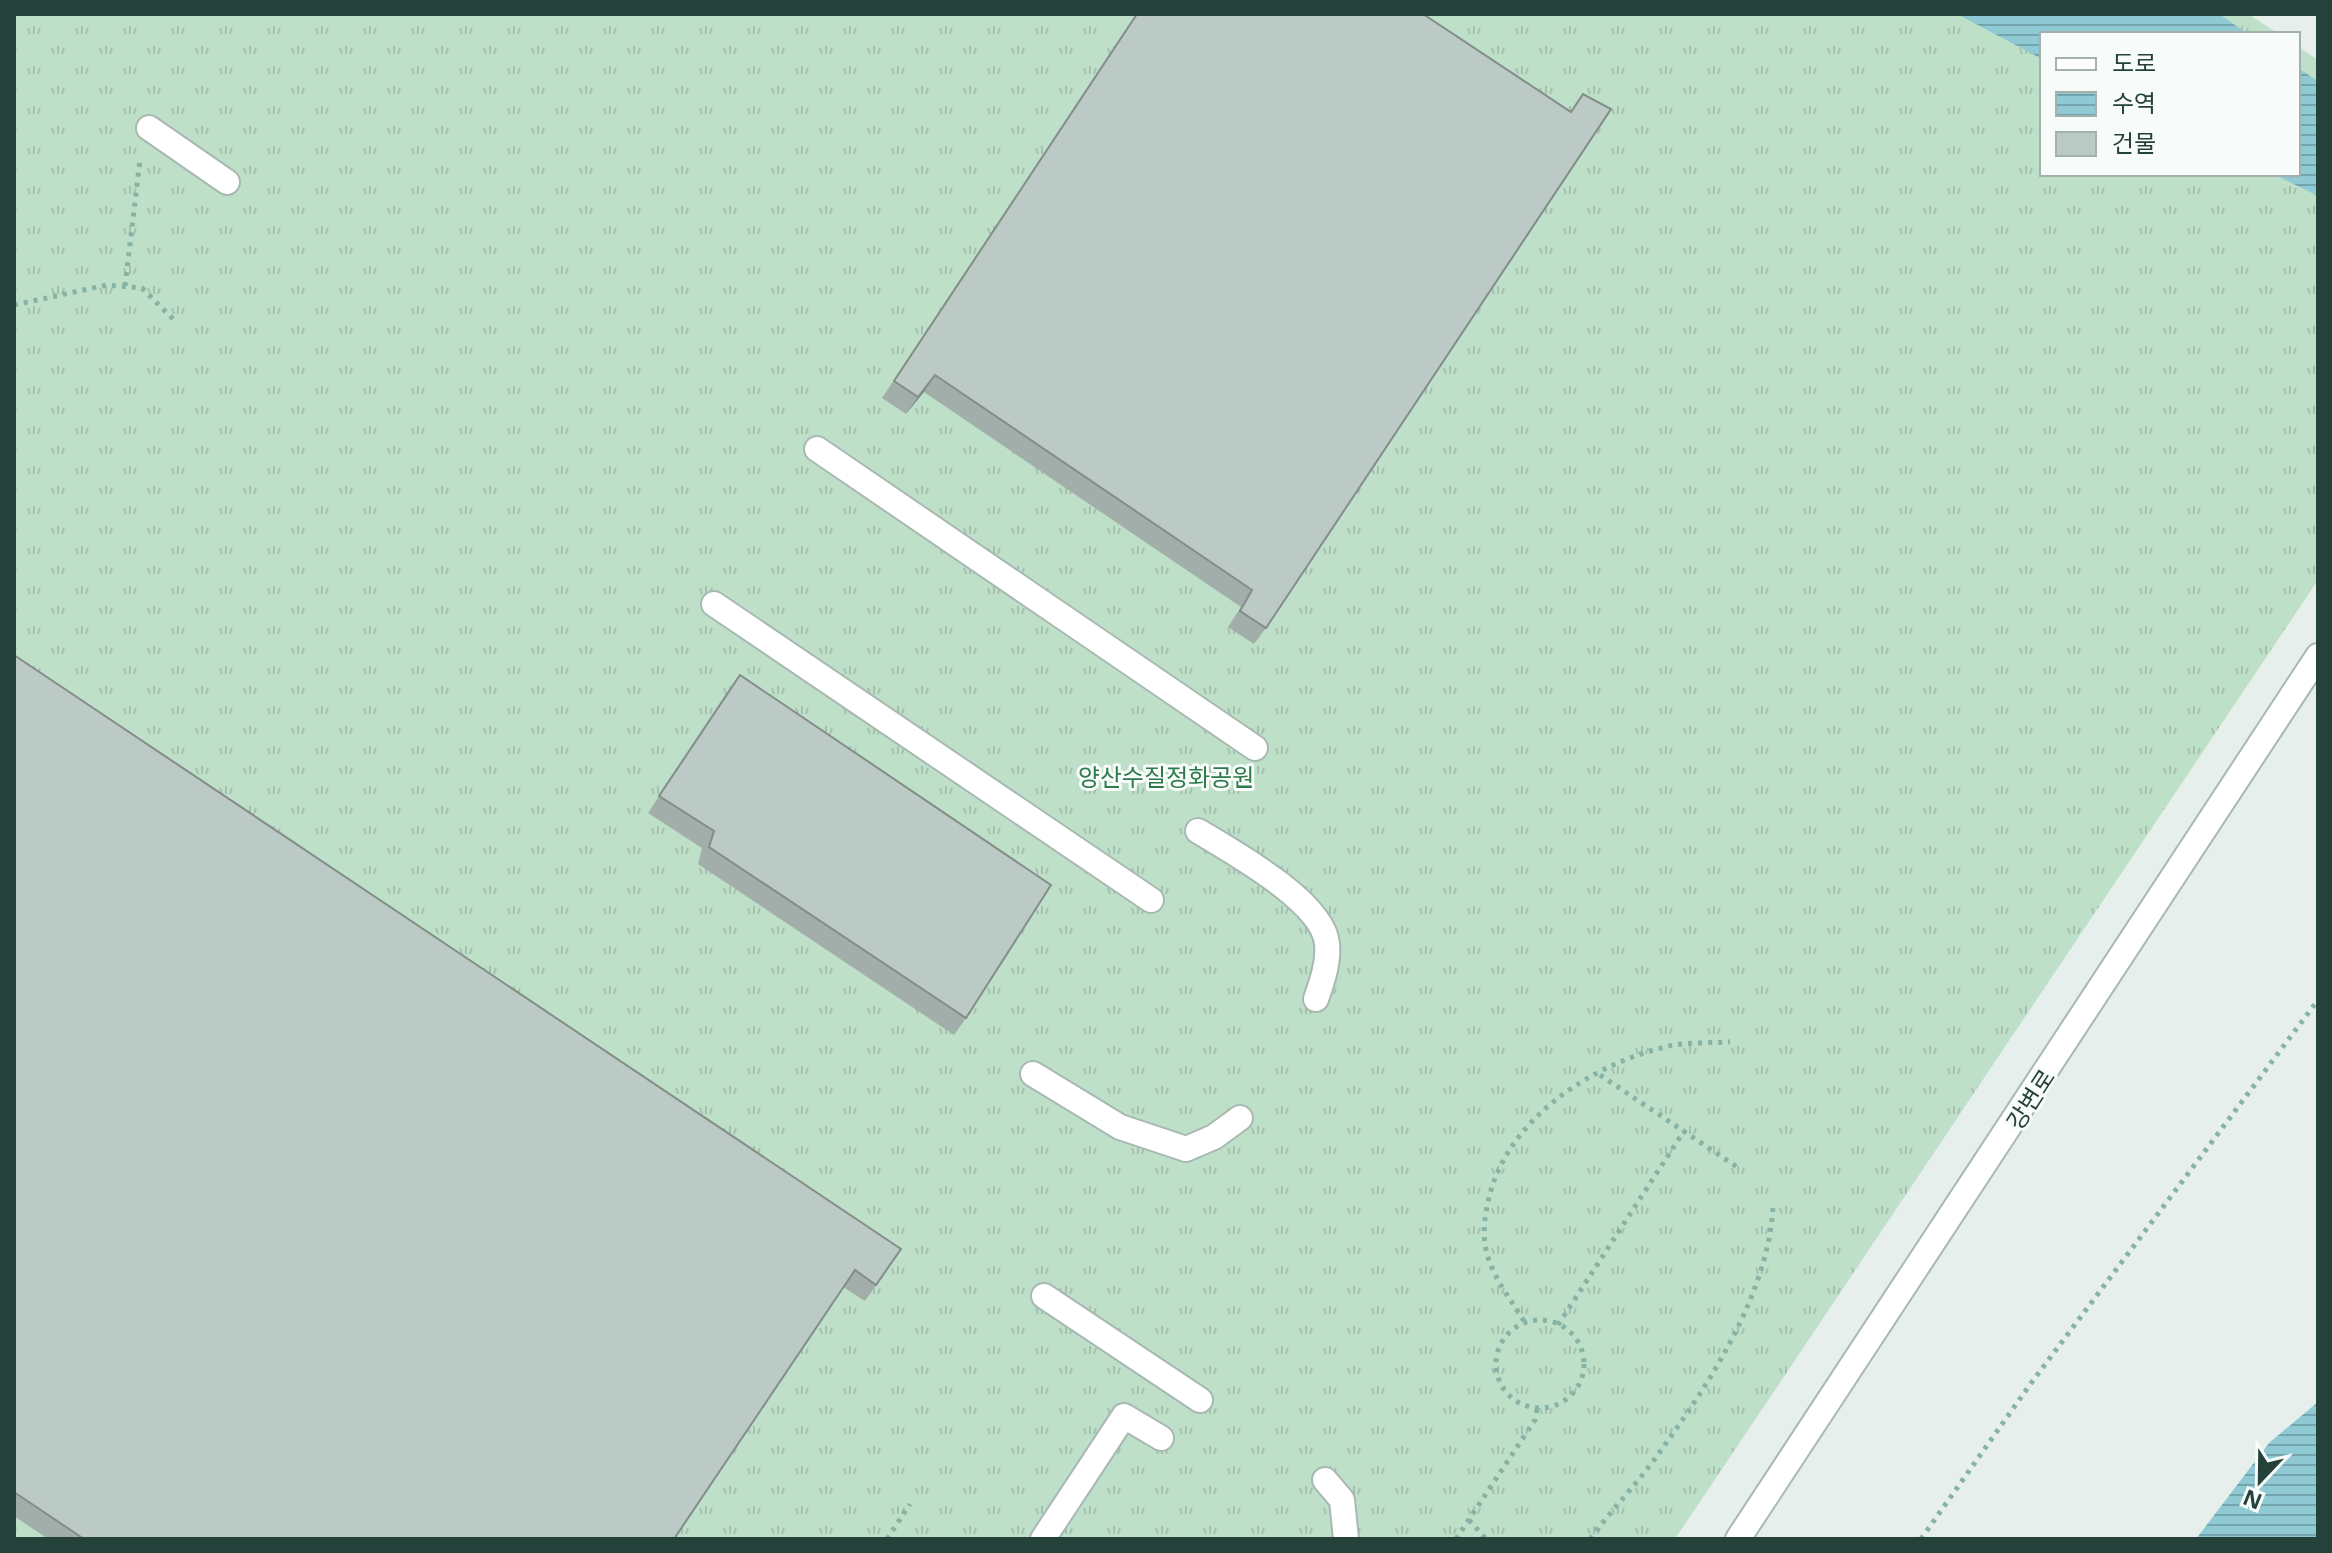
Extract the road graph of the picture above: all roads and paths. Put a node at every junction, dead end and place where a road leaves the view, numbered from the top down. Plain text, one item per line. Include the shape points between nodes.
1 (149, 128) dead end
2 (140, 160) dead end
3 (227, 182) dead end
4 (125, 286) junction
5 (14, 305) edge
6 (173, 319) dead end
7 (817, 449) dead end
8 (714, 604) dead end
9 (2318, 656) edge
10 (1255, 748) dead end
11 (1198, 831) dead end
12 (1151, 900) dead end
13 (1316, 999) dead end
14 (2318, 1000) edge
15 (1730, 1042) dead end
16 (1033, 1074) dead end
17 (1600, 1075) junction
18 (1240, 1118) dead end
19 (1684, 1131) junction
20 (1740, 1169) dead end
21 (1773, 1207) dead end
22 (1044, 1296) dead end
23 (1524, 1321) junction
24 (1558, 1325) junction
25 (1200, 1400) dead end
26 (1537, 1409) junction
27 (1161, 1438) dead end
28 (1325, 1480) dead end
29 (910, 1504) dead end
30 (1469, 1520) junction
31 (887, 1539) edge
32 (1043, 1539) edge
33 (1346, 1539) edge
34 (1456, 1539) edge
35 (1486, 1539) edge
36 (1590, 1539) edge
37 (1738, 1539) edge
38 (1921, 1539) edge

1 - 3 street
2 - 4 path
4 - 5 path via 107,285
4 - 6 path via 142,288
7 - 10 street
8 - 12 street
9 - 37 street, 강변로
11 - 13 street via 1306,906 1328,941
14 - 38 path
15 - 17 path via 1669,1046
16 - 18 street via 1120,1127 1186,1149
17 - 19 path
17 - 23 path via 1555,1099 1526,1125 1492,1184 1485,1219 1488,1256
19 - 20 path
19 - 24 path
21 - 36 path via 1771,1243 1736,1329 1659,1453
22 - 25 street
23 - 24 path
23 - 26 path via 1502,1341 1497,1371 1503,1389 1518,1404
24 - 26 path via 1581,1346 1582,1379 1566,1401
26 - 30 path via 1535,1420
27 - 32 street via 1124,1416
28 - 33 street via 1342,1500
29 - 31 path
30 - 34 path
30 - 35 path

